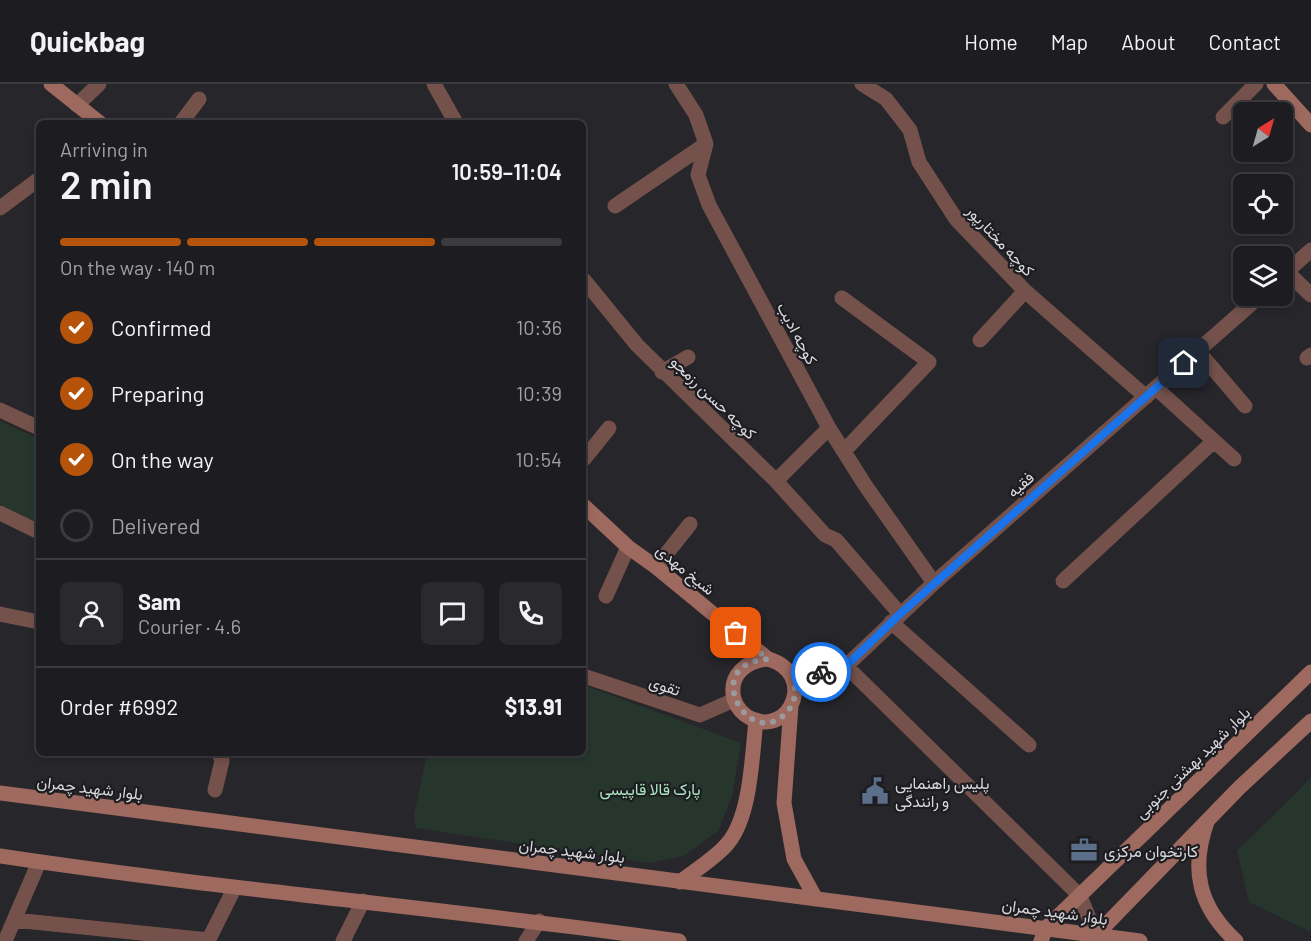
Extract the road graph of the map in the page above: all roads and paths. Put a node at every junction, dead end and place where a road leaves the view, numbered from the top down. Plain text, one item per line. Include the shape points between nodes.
1 (51, 84) edge
2 (99, 84) edge
3 (434, 84) edge
4 (676, 84) edge
5 (1256, 84) edge
6 (1274, 84) edge
7 (869, 86) edge
8 (199, 99) dead end
9 (77, 105) junction
10 (1223, 117) dead end
11 (96, 120) edge
12 (183, 120) edge
13 (454, 120) edge
14 (1311, 124) edge
15 (706, 144) junction
16 (36, 181) edge
17 (615, 206) dead end
18 (0, 208) edge
19 (1311, 250) edge
20 (1293, 267) edge
21 (1293, 280) edge
22 (586, 281) edge
23 (1025, 291) junction
24 (1311, 295) edge
25 (842, 298) dead end
26 (1249, 306) edge
27 (980, 340) dead end
28 (1198, 351) junction
29 (688, 357) dead end
30 (662, 372) junction
31 (1151, 392) junction
32 (1245, 406) dead end
33 (0, 410) edge
34 (36, 427) edge
35 (609, 428) dead end
36 (829, 428) junction
37 (1214, 441) junction
38 (844, 451) junction
39 (586, 457) edge
40 (1234, 459) dead end
41 (776, 481) junction
42 (586, 508) edge
43 (0, 513) edge
44 (690, 524) dead end
45 (36, 531) edge
46 (628, 547) junction
47 (656, 567) junction
48 (1064, 581) dead end
49 (934, 584) junction
50 (606, 596) dead end
51 (0, 614) edge
52 (896, 618) junction
53 (36, 621) edge
54 (768, 659) junction
55 (846, 666) junction
56 (1311, 672) edge
57 (586, 677) edge
58 (793, 680) junction
59 (734, 700) junction
60 (791, 706) junction
61 (756, 720) junction
62 (1311, 720) edge
63 (1029, 745) dead end
64 (220, 756) edge
65 (215, 790) dead end
66 (0, 793) edge
67 (1207, 821) junction
68 (0, 856) edge
69 (39, 862) junction
70 (680, 882) junction
71 (234, 889) junction
72 (1080, 896) junction
73 (816, 899) junction
74 (363, 901) junction
75 (14, 920) junction
76 (539, 921) junction
77 (1044, 935) edge
78 (1095, 938) edge
79 (5, 941) edge
80 (208, 941) edge
81 (343, 941) edge
82 (526, 941) edge
83 (679, 941) edge
84 (1140, 941) edge
85 (1236, 941) edge

1 - 9 main road
2 - 9 street
3 - 13 street
4 - 15 street via 696,115
5 - 10 street
6 - 14 main road
7 - 23 street, کوچه مختارپور via 886,99 910,130 919,162 956,219
8 - 12 street
9 - 11 main road
15 - 17 street
15 - 36 street, کوچه ادیب via 698,175 709,205
16 - 18 street
19 - 20 street
21 - 24 street
22 - 30 street, کوچه حسن رزمجو
23 - 27 street
23 - 31 street, کوچه مختارپور
25 - 38 street via 929,362
26 - 28 street, فقیه
28 - 31 street, فقیه
28 - 32 street
29 - 30 street
30 - 41 street, کوچه حسن رزمجو
31 - 37 street, کوچه مختارپور
31 - 49 street, فقیه
33 - 34 street
35 - 39 street
36 - 38 street, کوچه ادیب
36 - 41 street
37 - 40 street, کوچه مختارپور
37 - 48 street
38 - 49 street, کوچه ادیب
41 - 52 street, کوچه حسن رزمجو via 825,535 836,540
42 - 46 main road, شیخ مهدی
43 - 45 street
44 - 47 street
46 - 47 main road, شیخ مهدی
46 - 50 street
47 - 54 main road, شیخ مهدی
49 - 52 street, فقیه
51 - 53 street
52 - 55 street, فقیه
52 - 63 street, کوچه حسن رزمجو
54 - 58 main road via 786,668
54 - 59 main road via 757,660 740,670
55 - 58 street, فقیه
55 - 72 street
56 - 72 main road, بلوار شهید بهشتی جنوبی
57 - 59 street, تقوی via 700,715
58 - 60 main road via 795,697
59 - 61 main road via 739,709
60 - 61 main road via 776,719
60 - 73 main road via 784,802 794,859
61 - 70 main road via 740,821 728,844
62 - 67 main road
64 - 65 street
66 - 70 main road, بلوار شهید چمران
67 - 78 main road
67 - 85 main road via 1198,868 1204,898 1214,918
68 - 69 main road
69 - 71 main road
69 - 75 street
70 - 73 main road, بلوار شهید چمران
71 - 74 main road
71 - 80 street
72 - 77 main road, بلوار شهید بهشتی جنوبی
72 - 78 street
73 - 77 main road, بلوار شهید چمران
74 - 76 main road
74 - 81 street
75 - 79 street
75 - 80 street
76 - 82 street
76 - 83 main road
77 - 78 main road, بلوار شهید چمران
78 - 84 main road, بلوار شهید چمران

